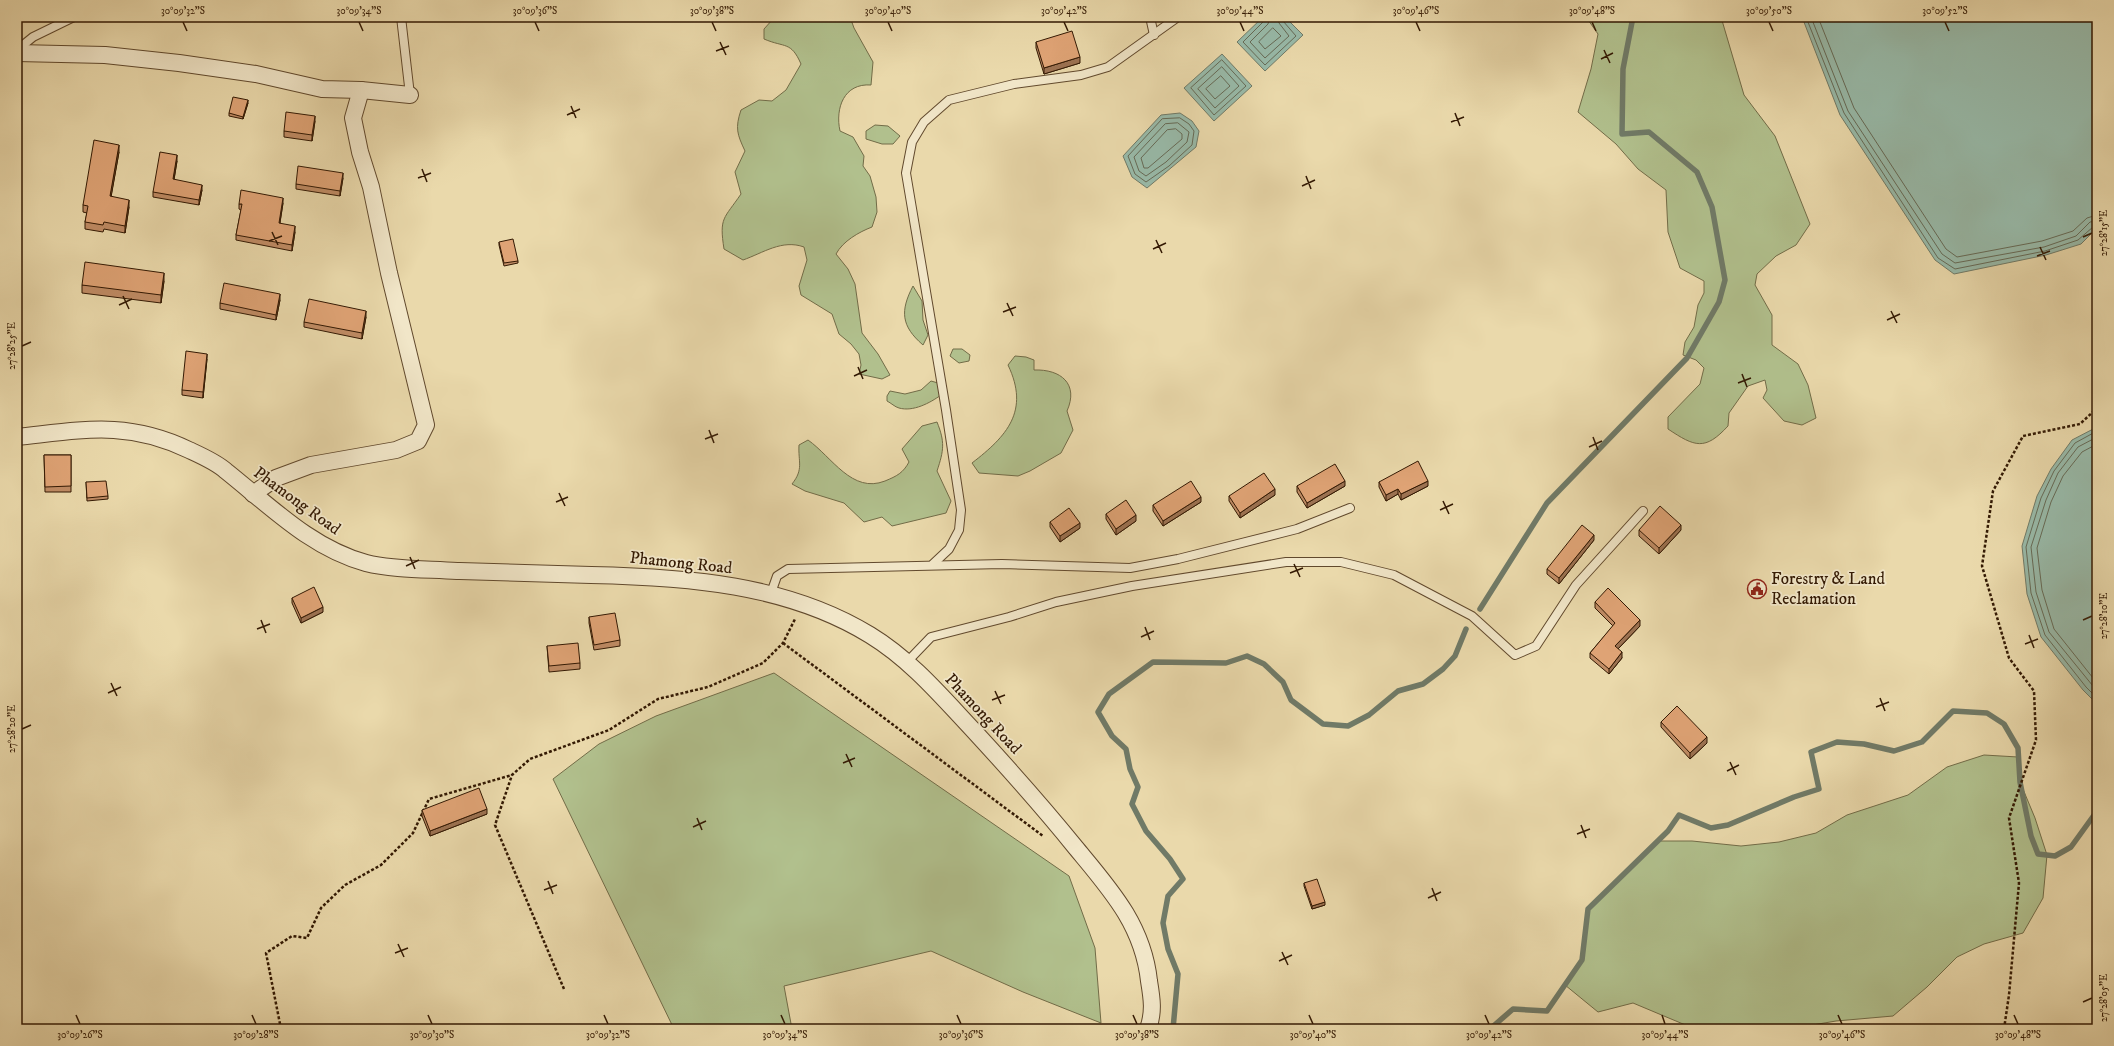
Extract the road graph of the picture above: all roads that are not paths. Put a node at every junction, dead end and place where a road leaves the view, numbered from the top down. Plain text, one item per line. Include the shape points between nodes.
1 (74, 17) edge
2 (401, 17) edge
3 (1150, 17) edge
4 (1178, 17) edge
5 (1154, 35) junction
6 (17, 50) edge
7 (17, 53) edge
8 (361, 90) junction
9 (410, 95) joint
10 (17, 437) edge
11 (253, 494) junction
12 (1350, 508) dead end
13 (1643, 511) dead end
14 (933, 564) junction
15 (772, 593) junction
16 (907, 662) junction
17 (1148, 1029) edge

1 - 6 lane via 33,37
2 - 9 lane
3 - 5 lane
4 - 5 lane
5 - 14 lane via 1108,67 1081,75 1014,84 949,100 924,122 912,142 906,172 961,510 956,536 949,549
7 - 8 street via 105,56 171,62 256,74 322,89
8 - 9 street
8 - 11 street via 353,118 426,425 418,441 396,450 311,465 276,478
10 - 11 street, Phamong Road via 116,429 146,434 173,442 223,468
11 - 15 street, Phamong Road via 319,544 346,557 372,564 435,570 640,576 700,581
12 - 14 lane via 1298,529 1178,559 1130,568
13 - 16 lane via 1576,585 1536,646 1515,655 1472,616 1394,575 1341,562 1286,562 1132,586 1056,602 931,637
14 - 15 lane via 788,569 777,576
15 - 16 street, Phamong Road via 871,635
16 - 17 street, Phamong Road via 939,693 1036,799 1110,890 1134,924 1147,960 1153,1013

